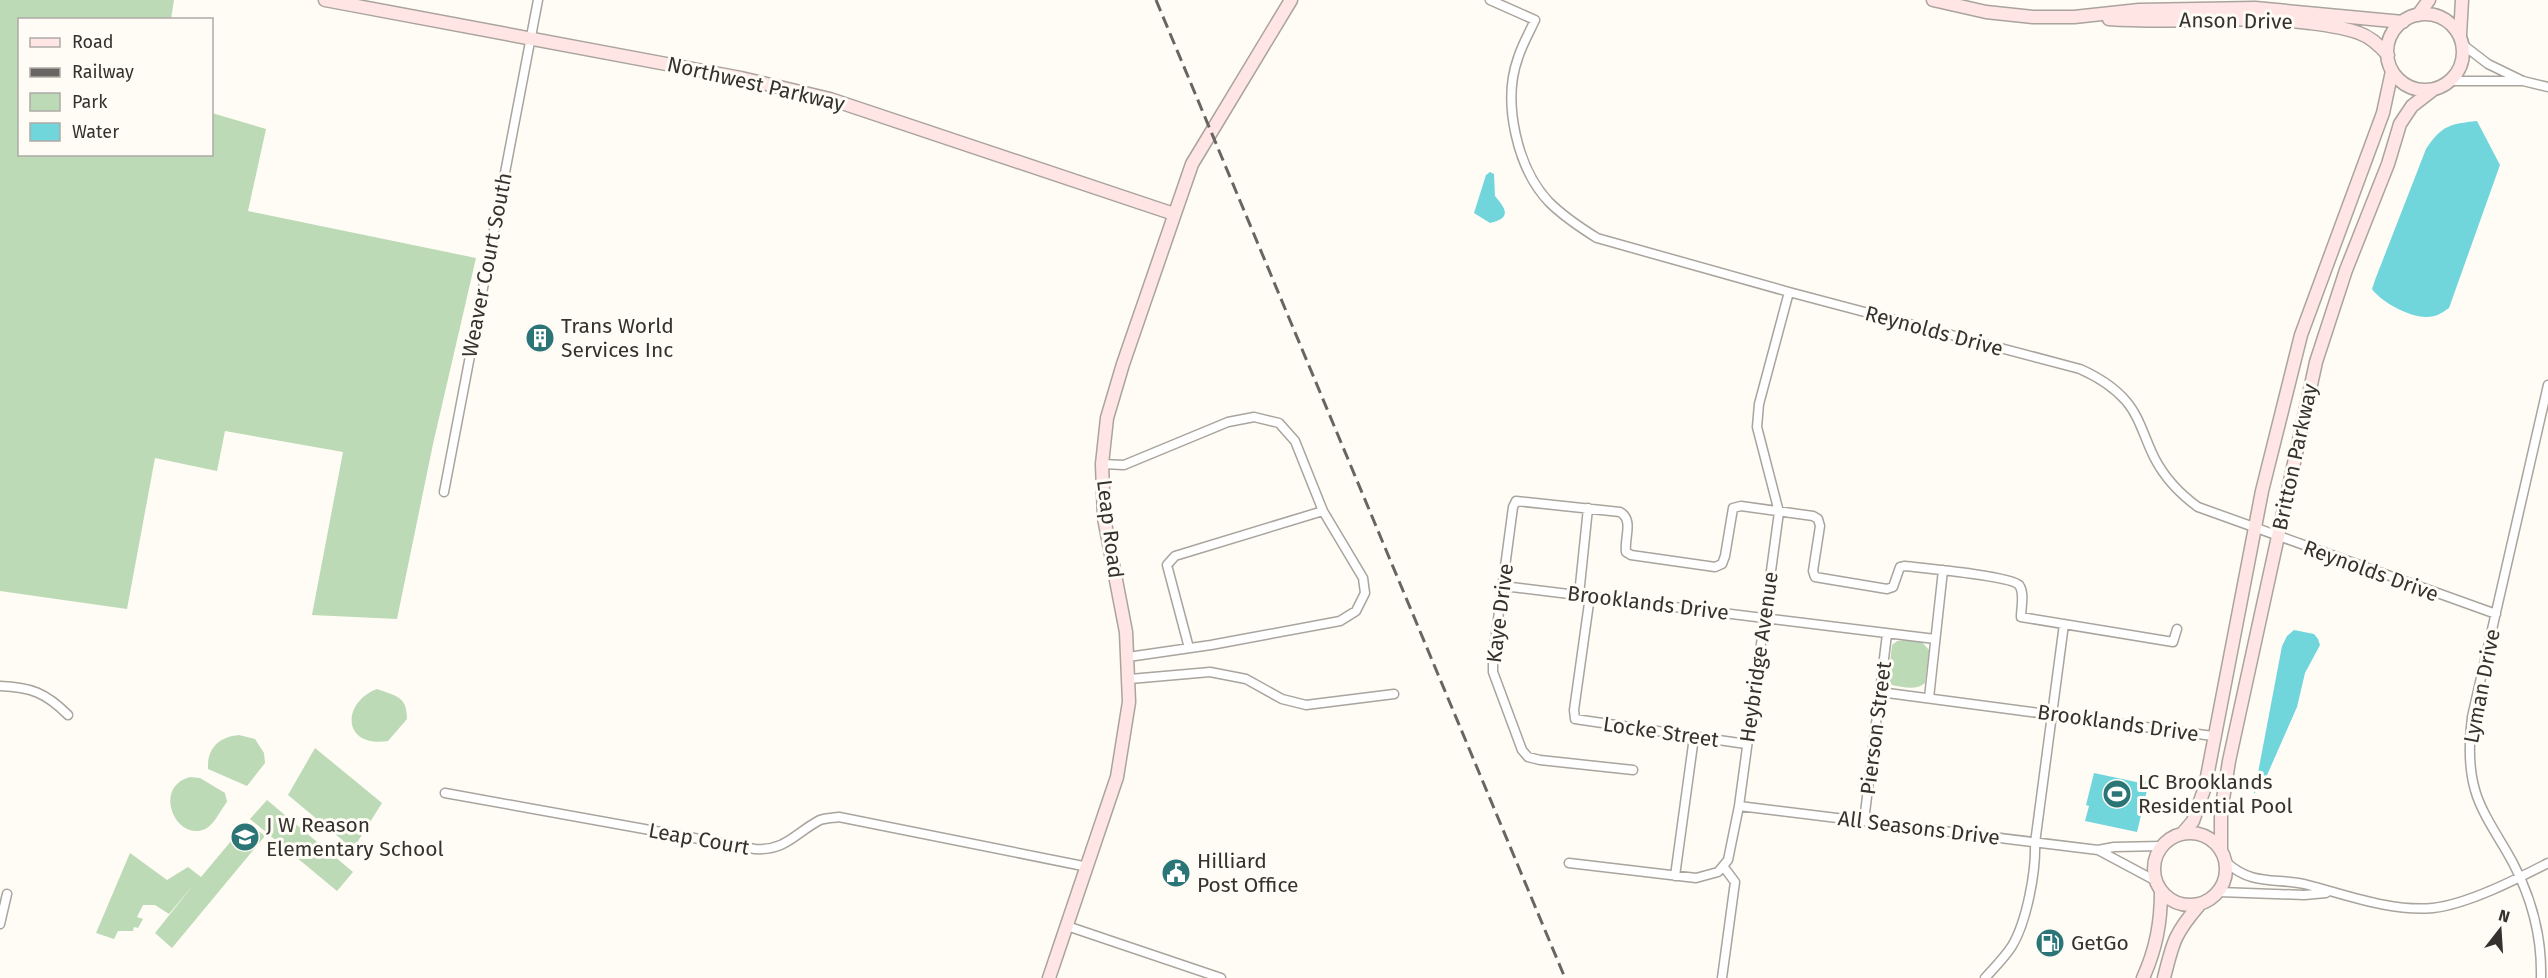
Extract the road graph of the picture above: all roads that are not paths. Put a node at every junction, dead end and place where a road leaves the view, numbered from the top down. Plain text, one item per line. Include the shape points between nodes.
1 (325, 0) edge
2 (538, 0) edge
3 (1291, 0) edge
4 (1490, 0) edge
5 (1933, 0) edge
6 (2430, 0) edge
7 (2462, 0) edge
8 (2418, 15) junction
9 (2074, 17) junction
10 (2403, 22) junction
11 (531, 38) junction
12 (2461, 40) junction
13 (2388, 55) junction
14 (2392, 71) junction
15 (2450, 81) junction
16 (2523, 81) junction
17 (2548, 87) edge
18 (2434, 89) junction
19 (1174, 214) junction
20 (1789, 292) junction
21 (2548, 385) edge
22 (1102, 464) junction
23 (444, 492) dead end
24 (1588, 508) junction
25 (1323, 511) junction
26 (1779, 512) junction
27 (2255, 528) junction
28 (2277, 537) junction
29 (1943, 570) junction
30 (1503, 586) junction
31 (1579, 595) junction
32 (1590, 596) junction
33 (2496, 614) junction
34 (1765, 617) junction
35 (2064, 624) junction
36 (2177, 629) dead end
37 (1887, 634) junction
38 (1935, 639) junction
39 (1189, 648) junction
40 (1128, 657) junction
41 (1130, 679) junction
42 (0, 686) edge
43 (1880, 692) junction
44 (1394, 694) dead end
45 (1929, 698) junction
46 (2052, 714) junction
47 (68, 715) dead end
48 (2214, 736) junction
49 (1694, 737) junction
50 (1746, 744) junction
51 (1633, 770) dead end
52 (445, 793) dead end
53 (1739, 806) junction
54 (1864, 821) junction
55 (2182, 834) junction
56 (2034, 843) junction
57 (2162, 846) junction
58 (2221, 849) junction
59 (2098, 850) junction
60 (2226, 862) junction
61 (1569, 863) dead end
62 (2548, 863) edge
63 (1723, 866) junction
64 (1088, 867) junction
65 (1675, 876) junction
66 (2520, 877) junction
67 (2158, 886) junction
68 (2218, 892) junction
69 (2329, 893) junction
70 (7, 894) dead end
71 (2200, 904) junction
72 (0, 924) edge
73 (1067, 926) junction
74 (1049, 978) edge
75 (1221, 978) edge
76 (1722, 978) edge
77 (1985, 978) edge
78 (2143, 978) edge
79 (2164, 978) edge
80 (2541, 978) edge

1 - 11 street, Northwest Parkway
2 - 11 street, Weaver Court South
3 - 19 street, Leap Road via 1196,156
4 - 20 street, Reynolds Drive via 1535,20 1517,59 1512,107 1522,153 1550,202 1597,238
5 - 9 street, Anson Drive via 2000,14
6 - 8 street
7 - 12 street
8 - 10 street
8 - 12 street via 2443,18
9 - 10 street, Anson Drive via 2139,10 2255,8
9 - 13 street, Anson Drive via 2296,21 2361,33
10 - 13 street via 2391,36
11 - 19 street, Northwest Parkway via 830,99
11 - 23 street, Weaver Court South
12 - 15 street via 2463,58
12 - 16 street via 2488,64
13 - 14 street
14 - 18 street via 2410,87
14 - 27 street, Britton Parkway via 2384,113 2301,335
15 - 16 street
15 - 18 street
16 - 17 street
18 - 28 street, Britton Parkway via 2412,106 2400,124 2346,270 2316,362
19 - 22 street, Leap Road via 1114,391
20 - 26 street, Heybridge Avenue via 1759,404 1757,427
20 - 27 street, Reynolds Drive via 2093,375 2127,402 2155,459 2179,491 2198,507
21 - 33 street, Lyman Drive
22 - 25 street via 1124,465 1228,422 1254,417 1279,423 1295,441
22 - 40 street, Leap Road via 1104,518
24 - 26 street via 1626,515 1625,546 1631,555 1715,567 1722,564 1725,556 1733,508
24 - 30 street, Kaye Drive via 1516,501
24 - 31 street
25 - 39 street via 1175,556 1167,565
25 - 39 street via 1363,578 1365,593 1356,611 1340,621
26 - 29 street via 1818,519 1815,578 1887,589 1893,587 1900,567
26 - 34 street, Heybridge Avenue
27 - 28 street, Reynolds Drive
27 - 48 street, Britton Parkway
28 - 33 street, Reynolds Drive
28 - 58 street, Britton Parkway via 2229,761 2221,812
29 - 35 street via 2015,582 2022,592 2021,617
29 - 38 street
30 - 31 street, Brooklands Drive
30 - 51 street, Kaye Drive via 1493,672 1522,750 1528,757 1540,760
31 - 32 street, Brooklands Drive
32 - 34 street, Brooklands Drive
32 - 49 street, Locke Street via 1575,718
33 - 66 street, Lyman Drive via 2472,717 2471,774 2475,792
34 - 37 street, Brooklands Drive
34 - 50 street, Heybridge Avenue
35 - 36 street via 2173,642
35 - 46 street
37 - 38 street, Brooklands Drive
37 - 43 street, Pierson Street
38 - 45 street
39 - 40 street
40 - 41 street, Leap Road
41 - 44 street via 1210,672 1246,679 1282,699 1306,705
41 - 64 street, Leap Road via 1121,760
42 - 47 street via 36,691
43 - 45 street, Brooklands Drive
43 - 54 street, Pierson Street
45 - 46 street, Brooklands Drive
46 - 48 street, Brooklands Drive
46 - 56 street
48 - 55 street, Britton Parkway via 2201,801 2193,821
49 - 50 street, Locke Street
49 - 65 street
50 - 53 street, Heybridge Avenue
52 - 64 street, Leap Court via 769,850 822,819 839,818
53 - 54 street, All Seasons Drive
53 - 63 street, Heybridge Avenue via 1730,853
54 - 56 street, All Seasons Drive
55 - 57 street
55 - 58 street via 2200,834
56 - 59 street, All Seasons Drive
56 - 77 street via 2029,898 2015,939
57 - 59 street, All Seasons Drive
57 - 67 street via 2154,869
58 - 60 street
59 - 67 street, All Seasons Drive
60 - 68 street
60 - 69 street via 2248,877 2306,884
61 - 65 street
62 - 66 street
63 - 65 street via 1710,876
63 - 76 street via 1735,882
64 - 73 street, Leap Road
66 - 69 street via 2433,908 2402,907
66 - 80 street, Lyman Drive via 2539,937
67 - 71 street via 2178,904
67 - 78 street via 2161,922
68 - 69 street
68 - 71 street
70 - 72 street
71 - 79 street via 2173,940
73 - 74 street, Leap Road
73 - 75 street

